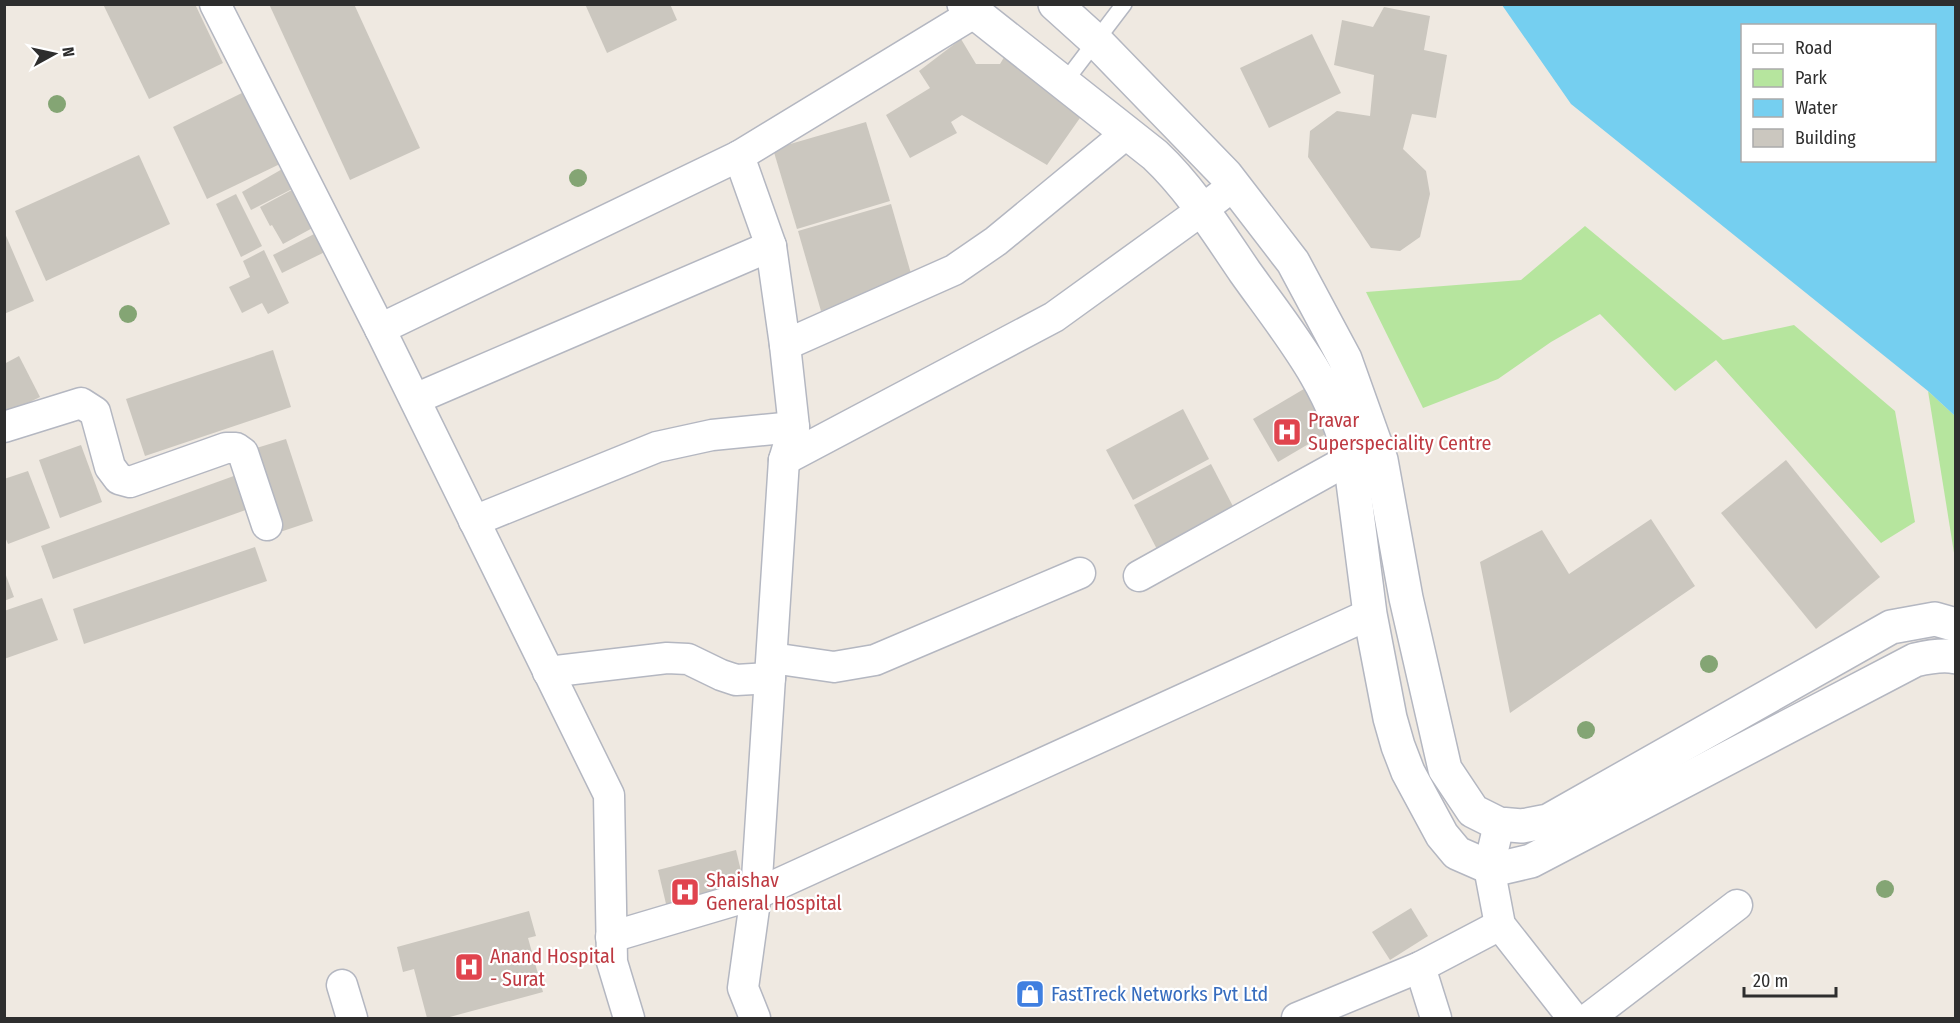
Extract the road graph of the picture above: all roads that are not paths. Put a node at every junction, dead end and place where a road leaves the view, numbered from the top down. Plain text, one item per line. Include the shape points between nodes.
1 (215, 4) edge
2 (1055, 4) edge
3 (1124, 4) edge
4 (969, 9) edge
5 (1096, 41) junction
6 (1064, 83) junction
7 (1126, 133) junction
8 (739, 156) junction
9 (1234, 185) junction
10 (1202, 210) junction
11 (771, 246) junction
12 (380, 329) junction
13 (785, 345) junction
14 (415, 399) junction
15 (794, 427) junction
16 (4, 428) edge
17 (1350, 459) junction
18 (784, 460) junction
19 (474, 521) junction
20 (267, 525) dead end
21 (1080, 573) dead end
22 (1139, 576) dead end
23 (1370, 614) junction
24 (1956, 625) edge
25 (1956, 657) edge
26 (771, 668) junction
27 (548, 672) junction
28 (1499, 824) junction
29 (1489, 867) junction
30 (756, 894) junction
31 (1737, 905) dead end
32 (1500, 925) junction
33 (611, 937) junction
34 (1420, 967) junction
35 (342, 985) dead end
36 (352, 1018) edge
37 (629, 1018) edge
38 (754, 1018) edge
39 (1297, 1018) edge
40 (1436, 1018) edge
41 (1573, 1018) edge
42 (1589, 1018) edge

1 - 12 street
2 - 5 street
3 - 5 lane
4 - 6 street
4 - 8 street
5 - 6 lane
5 - 9 street
6 - 7 street
7 - 10 street via 1172,171
7 - 13 street via 996,241 954,270
8 - 11 street
8 - 12 street
9 - 10 street
9 - 28 street via 1293,262 1345,359 1381,460 1406,598 1445,769 1473,811
10 - 17 street via 1319,378 1341,426
10 - 18 street via 1054,317
11 - 13 street
11 - 14 street
12 - 14 street
13 - 15 street
14 - 19 street
15 - 18 street
15 - 19 street via 712,435 657,447
16 - 20 street via 81,403 94,412 110,467 119,479 130,482 226,448 236,448 243,453
17 - 22 street
17 - 23 street
18 - 26 street
19 - 27 street
21 - 26 street via 875,660 834,667
23 - 29 street via 1390,718 1408,772 1442,835 1457,853
23 - 30 street
24 - 28 street via 1935,619 1892,627 1548,821 1522,826
25 - 29 street via 1915,660 1531,861
26 - 27 street via 735,680 688,659 667,658
26 - 30 street
27 - 33 street via 609,795
28 - 29 street
29 - 32 street
30 - 33 street
30 - 38 street via 743,988
31 - 42 street
32 - 34 street
32 - 41 street
33 - 37 street via 612,962
34 - 39 street
34 - 40 street
35 - 36 street

